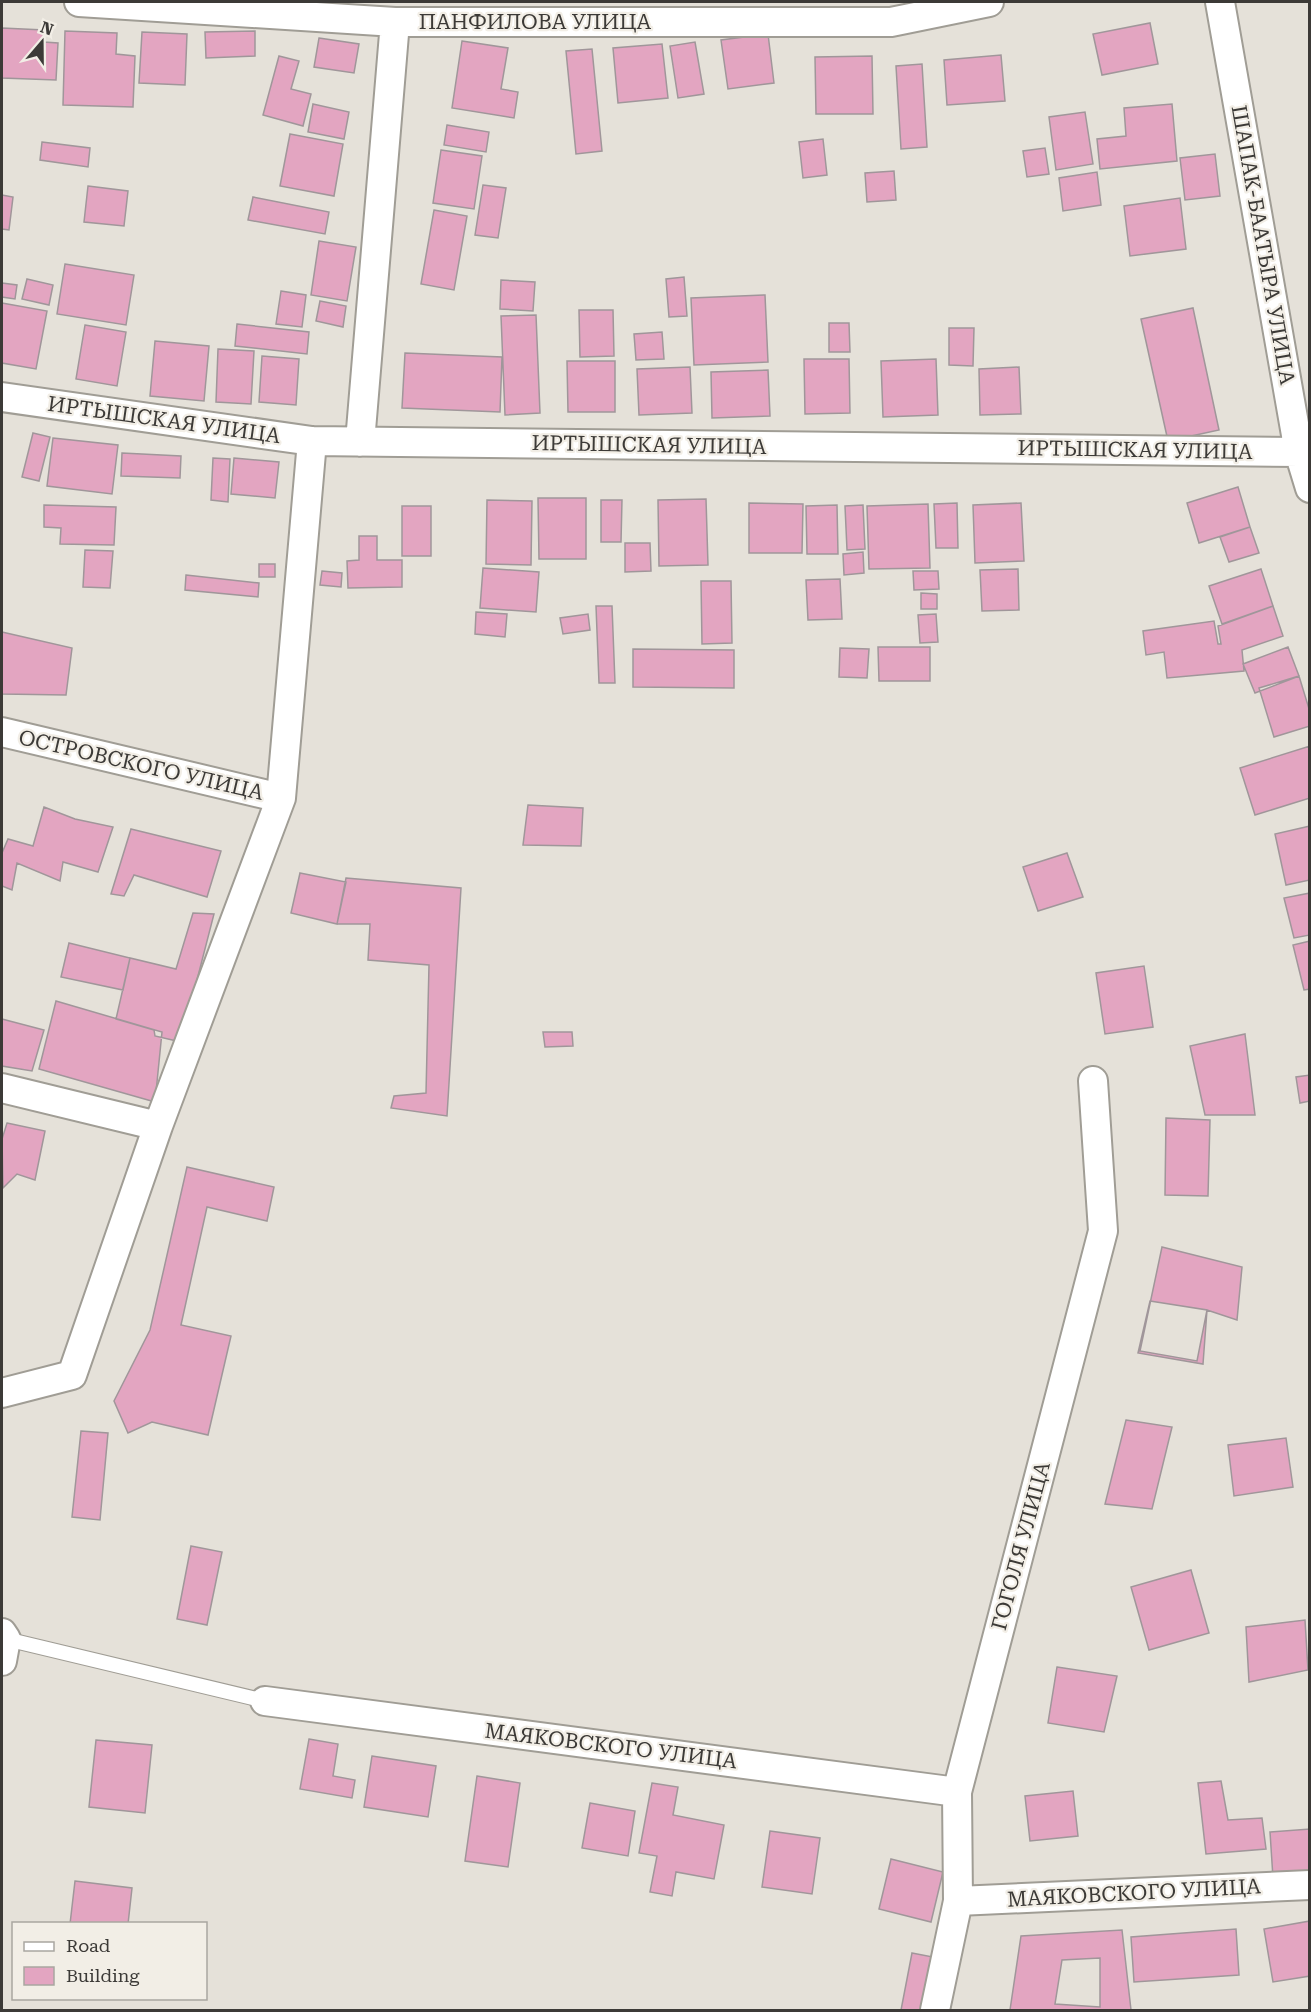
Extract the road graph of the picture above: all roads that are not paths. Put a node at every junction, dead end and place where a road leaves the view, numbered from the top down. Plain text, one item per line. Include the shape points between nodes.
1 (79, 2) edge
2 (989, 2) edge
3 (1220, 2) edge
4 (395, 22) junction
5 (2, 397) edge
6 (312, 441) junction
7 (360, 442) junction
8 (1299, 452) junction
9 (1310, 488) edge
10 (2, 732) edge
11 (281, 798) junction
12 (1093, 1081) dead end
13 (2, 1088) edge
14 (158, 1126) junction
15 (2, 1393) edge
16 (3, 1644) edge
17 (265, 1701) joint
18 (957, 1792) junction
19 (1310, 1885) edge
20 (958, 1901) junction
21 (935, 2010) edge

1 - 4 street, ПАНФИЛОВА УЛИЦА
2 - 4 street, ПАНФИЛОВА УЛИЦА via 891,22
3 - 8 street, ШАПАК-БААТЫРА УЛИЦА
4 - 7 street
5 - 6 street, ИРТЫШСКАЯ УЛИЦА
6 - 7 street, ИРТЫШСКАЯ УЛИЦА
6 - 11 street
7 - 8 street, ИРТЫШСКАЯ УЛИЦА
8 - 9 street, ШАПАК-БААТЫРА УЛИЦА
10 - 11 street, ОСТРОВСКОГО УЛИЦА
11 - 14 street
12 - 18 street, ГОГОЛЯ УЛИЦА via 1103,1231
13 - 14 street
14 - 15 street via 72,1375
16 - 17 lane
17 - 18 street, МАЯКОВСКОГО УЛИЦА
18 - 20 street, ГОГОЛЯ УЛИЦА
19 - 20 street, МАЯКОВСКОГО УЛИЦА
20 - 21 street, ГОГОЛЯ УЛИЦА

